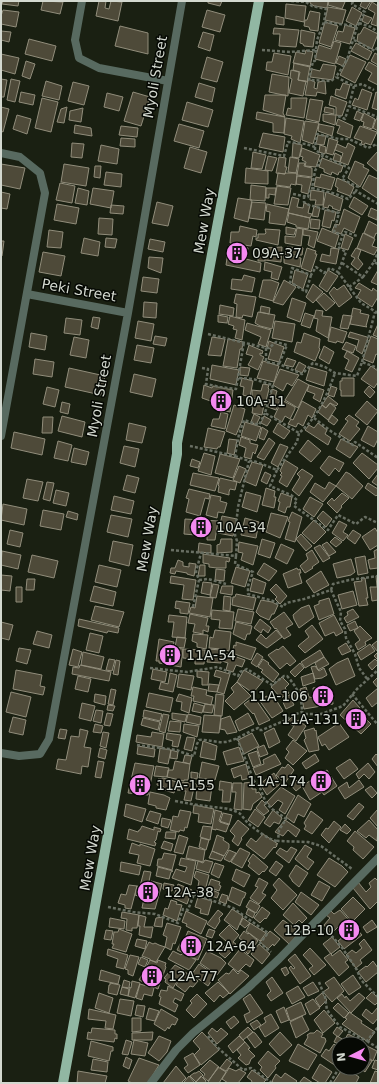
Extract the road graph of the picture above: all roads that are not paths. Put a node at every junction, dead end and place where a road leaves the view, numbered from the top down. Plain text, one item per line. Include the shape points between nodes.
1 (82, 1) edge
2 (182, 1) edge
3 (259, 1) edge
4 (168, 81) junction
5 (1, 153) edge
6 (27, 294) junction
7 (128, 313) junction
8 (1, 436) edge
9 (1, 753) edge
10 (378, 858) edge
11 (63, 1083) edge
12 (151, 1083) edge

1 - 4 street via 75,40 79,58 99,68
2 - 4 street, Myoli Street
3 - 11 main road, Mew Way
4 - 7 street, Myoli Street
5 - 6 street via 20,156 40,173 45,193
6 - 7 street, Peki Street
6 - 8 street
7 - 9 street, Myoli Street via 50,739 40,754 19,756
10 - 12 street via 279,959 176,1050

